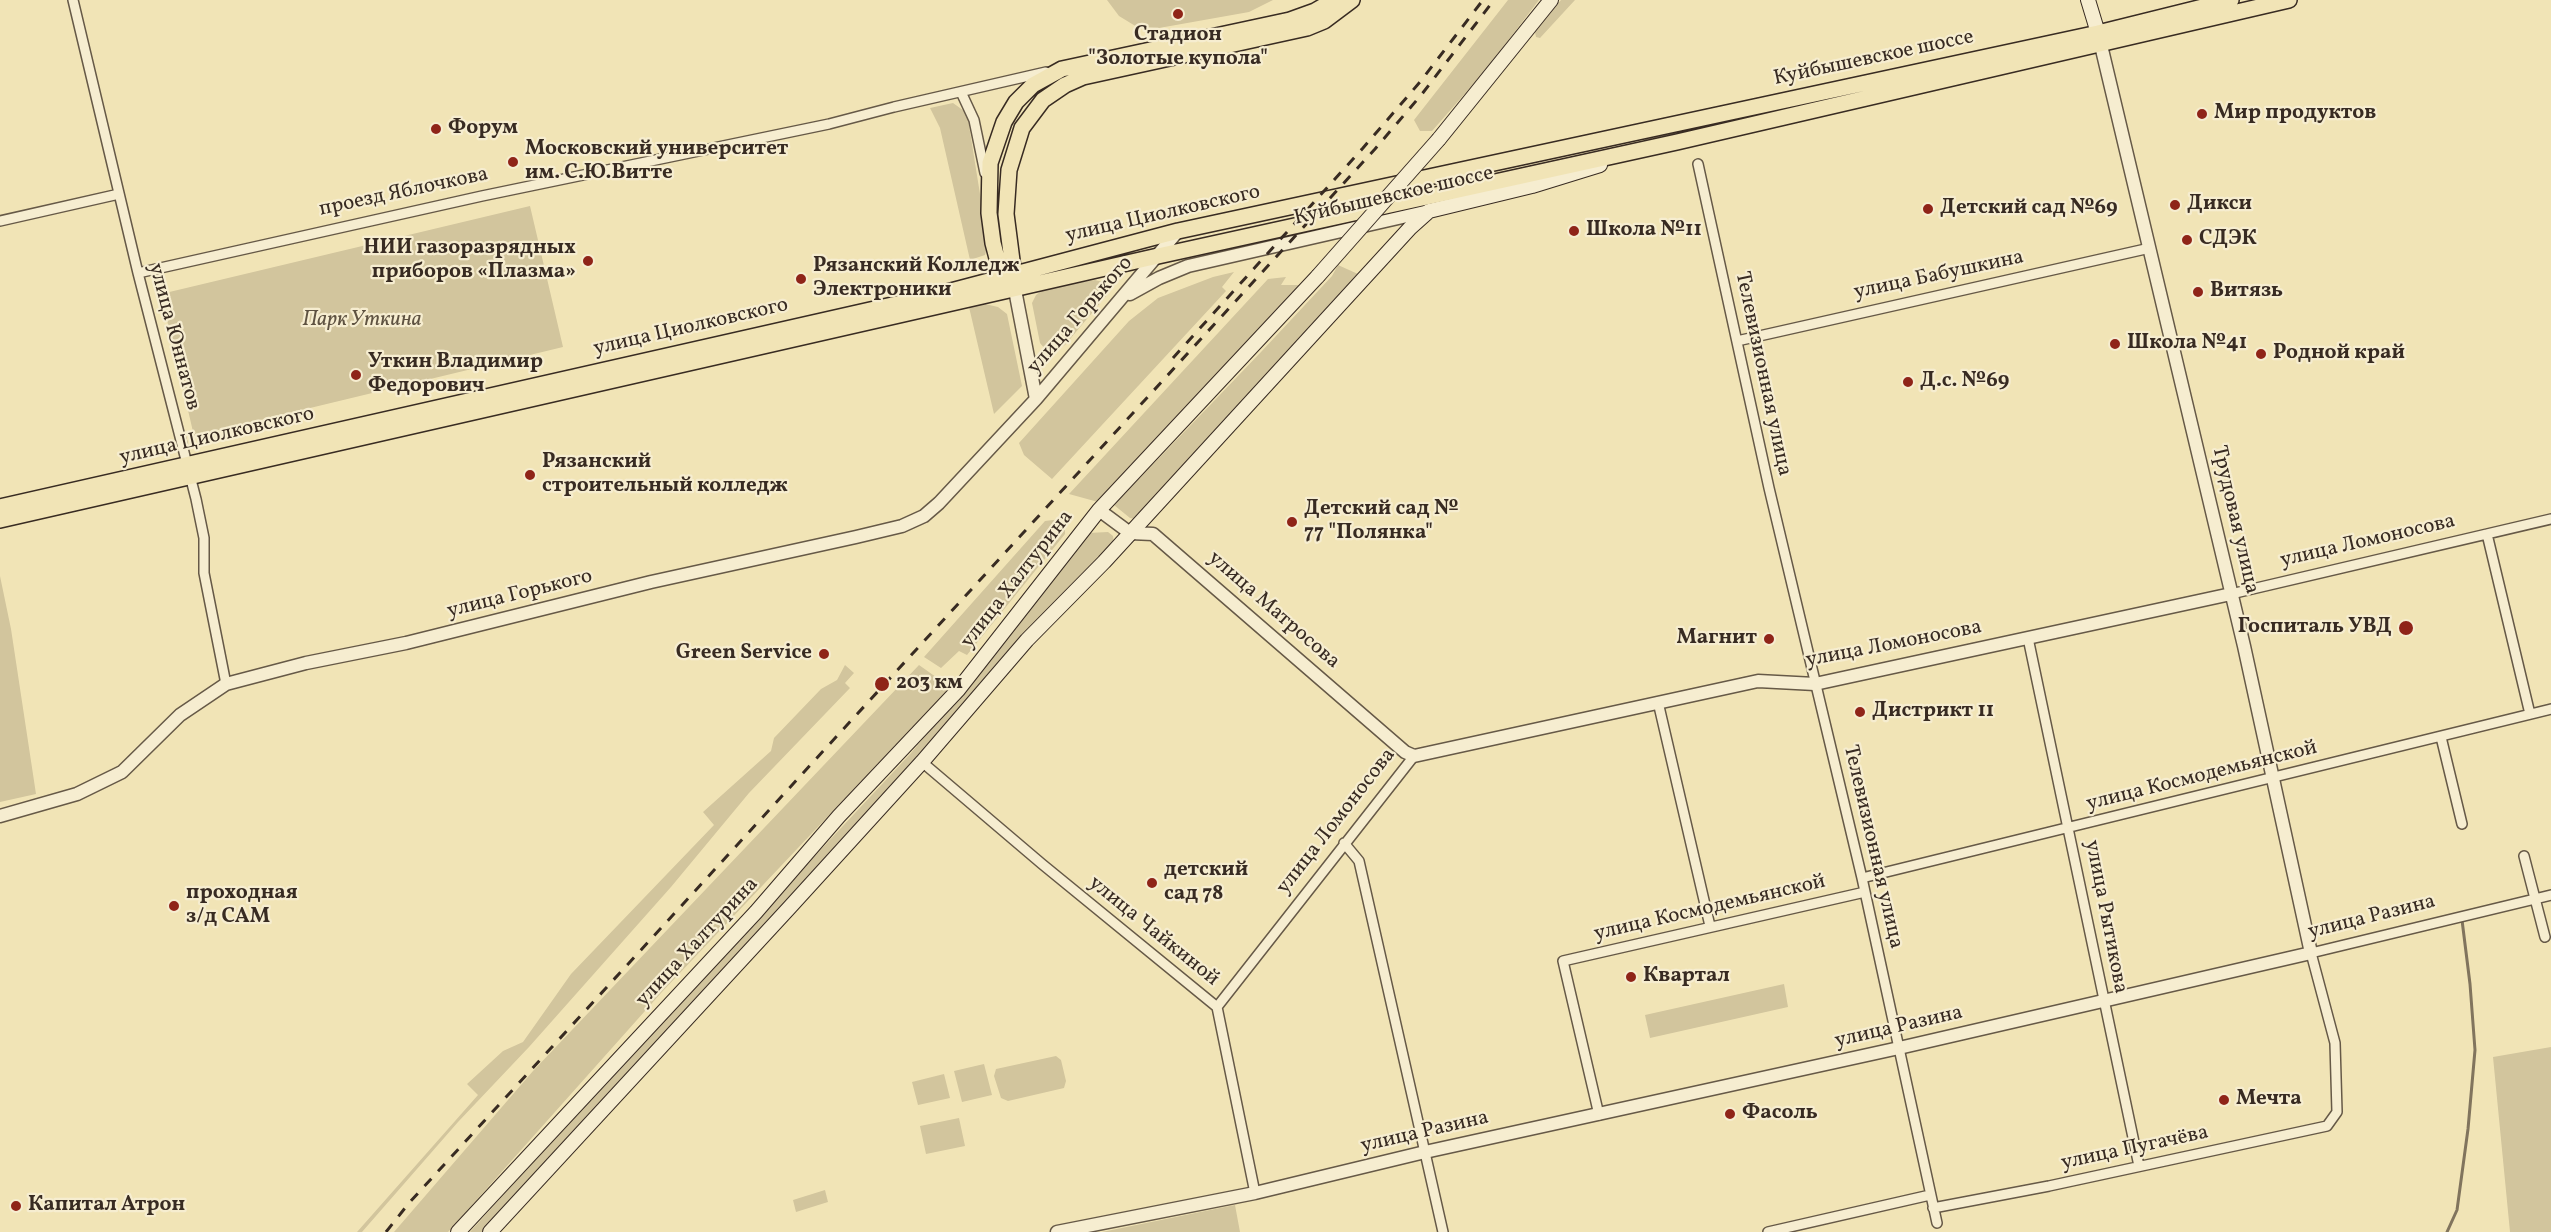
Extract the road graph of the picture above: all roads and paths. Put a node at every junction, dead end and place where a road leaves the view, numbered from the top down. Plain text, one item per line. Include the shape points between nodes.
1 (73, 0) edge
2 (1334, 0) edge
3 (1352, 0) edge
4 (1551, 0) edge
5 (2088, 0) edge
6 (2231, 0) edge
7 (2289, 0) edge
8 (2099, 38) junction
9 (1062, 69) junction
10 (961, 92) junction
11 (1677, 142) junction
12 (1526, 157) joint
13 (1698, 164) dead end
14 (1529, 175) joint
15 (988, 189) junction
16 (119, 194) junction
17 (1429, 212) junction
18 (0, 221) edge
19 (1178, 231) junction
20 (2150, 248) junction
21 (1158, 256) junction
22 (138, 273) junction
23 (1008, 275) junction
24 (1015, 290) junction
25 (1124, 298) junction
26 (1737, 341) junction
27 (1036, 399) junction
28 (190, 471) junction
29 (1099, 510) junction
30 (3, 513) edge
31 (2551, 519) edge
32 (1130, 532) junction
33 (2487, 534) junction
34 (2231, 594) junction
35 (2028, 638) junction
36 (226, 684) junction
37 (1815, 684) junction
38 (1658, 702) junction
39 (2551, 709) edge
40 (2530, 714) junction
41 (2441, 737) junction
42 (1414, 756) junction
43 (922, 762) junction
44 (2272, 778) junction
45 (0, 816) edge
46 (2462, 824) dead end
47 (2069, 828) junction
48 (1344, 843) junction
49 (2524, 856) dead end
50 (1862, 878) junction
51 (1865, 892) junction
52 (2551, 894) edge
53 (2535, 898) junction
54 (1710, 926) junction
55 (2546, 937) dead end
56 (2311, 953) junction
57 (2103, 1002) junction
58 (1216, 1007) junction
59 (1899, 1048) junction
60 (2337, 1112) joint
61 (1599, 1115) junction
62 (1425, 1152) junction
63 (2139, 1166) junction
64 (1255, 1193) junction
65 (1930, 1195) junction
66 (1933, 1208) junction
67 (1937, 1223) dead end
68 (458, 1232) edge
69 (490, 1232) edge
70 (1058, 1232) edge
71 (1443, 1232) edge
72 (1768, 1232) edge

1 - 16 street, улица Юннатов
2 - 9 main road, проезд Яблочкова via 1290,20
3 - 23 main road via 1324,21 1307,28 1083,77 1043,100 1022,128 1009,170
4 - 29 main road, улица Халтурина, bridge via 1440,139
5 - 8 main road
6 - 8 main road, Куйбышевское шоссе
7 - 8 main road, Куйбышевское шоссе
8 - 11 main road, Куйбышевское шоссе
8 - 12 main road, Куйбышевское шоссе
8 - 20 street, Трудовая улица
9 - 10 street, проезд Яблочкова
9 - 15 main road, проезд Яблочкова via 1033,85 1016,102 1004,122 990,163
10 - 15 street, проезд Яблочкова via 974,120
10 - 22 street, проезд Яблочкова
11 - 14 main road, Куйбышевское шоссе
11 - 17 main road, Куйбышевское шоссе
12 - 19 main road, улица Циолковского
13 - 26 street, Телевизионная улица
14 - 21 main road, улица Циолковского
15 - 23 main road, проезд Яблочкова via 993,243
16 - 18 street
16 - 22 street, улица Юннатов
17 - 25 street, Куйбышевское шоссе via 1188,266
17 - 32 main road, улица Халтурина
19 - 21 street, улица Горького
19 - 23 main road, улица Циолковского
20 - 26 street, улица Бабушкина
20 - 34 street, Трудовая улица
21 - 24 main road, улица Циолковского
21 - 25 street, улица Горького
22 - 28 street, улица Юннатов
23 - 24 main road
23 - 28 main road, улица Циолковского via 932,296 585,373
24 - 27 street, улица Горького
24 - 28 main road, улица Циолковского
25 - 27 street, улица Горького
26 - 37 street, Телевизионная улица
27 - 36 street, улица Горького via 939,503 924,516 902,526
28 - 30 main road, улица Циолковского
28 - 36 street, улица Юннатов via 204,538 204,573
29 - 32 street, улица Матросова
29 - 68 main road, улица Халтурина via 958,690
31 - 33 street, улица Ломоносова
32 - 42 street, улица Матросова via 1153,534
32 - 43 main road, улица Халтурина via 1027,640
33 - 34 street, улица Ломоносова
33 - 40 street
34 - 35 street, улица Ломоносова
34 - 44 street, Трудовая улица
35 - 37 street, улица Ломоносова
35 - 47 street, улица Рытикова
36 - 45 street, улица Горького via 180,715 122,772 77,794
37 - 38 street, улица Ломоносова via 1758,681
37 - 50 street, Телевизионная улица
38 - 42 street, улица Ломоносова
38 - 54 street
39 - 40 street, улица Космодемьянской
40 - 41 street, улица Космодемьянской
41 - 44 street, улица Космодемьянской
41 - 46 street
42 - 48 street, улица Ломоносова
43 - 58 street, улица Чайкиной
43 - 69 main road, улица Халтурина
44 - 47 street, улица Космодемьянской
44 - 56 street, Трудовая улица
47 - 50 street, улица Космодемьянской
47 - 57 street, улица Рытикова
48 - 58 street, улица Ломоносова
48 - 62 street via 1359,861
49 - 53 street
50 - 51 street, Телевизионная улица
51 - 54 street, улица Космодемьянской
51 - 59 street, Телевизионная улица
52 - 53 street, улица Разина
53 - 55 street
53 - 56 street, улица Разина
54 - 61 street, улица Космодемьянской via 1563,961
56 - 57 street, улица Разина
56 - 60 street, Трудовая улица via 2335,1043
57 - 59 street, улица Разина
57 - 63 street, улица Рытикова
58 - 64 street, улица Чайкиной
59 - 61 street, улица Разина
59 - 65 street, Телевизионная улица
60 - 63 street, улица Пугачёва via 2327,1126 2313,1130
61 - 62 street, улица Разина
62 - 64 street, улица Разина
62 - 71 street
63 - 66 street, улица Пугачёва
64 - 70 street, улица Разина
65 - 66 street, Телевизионная улица
65 - 72 street
66 - 67 street, Телевизионная улица

